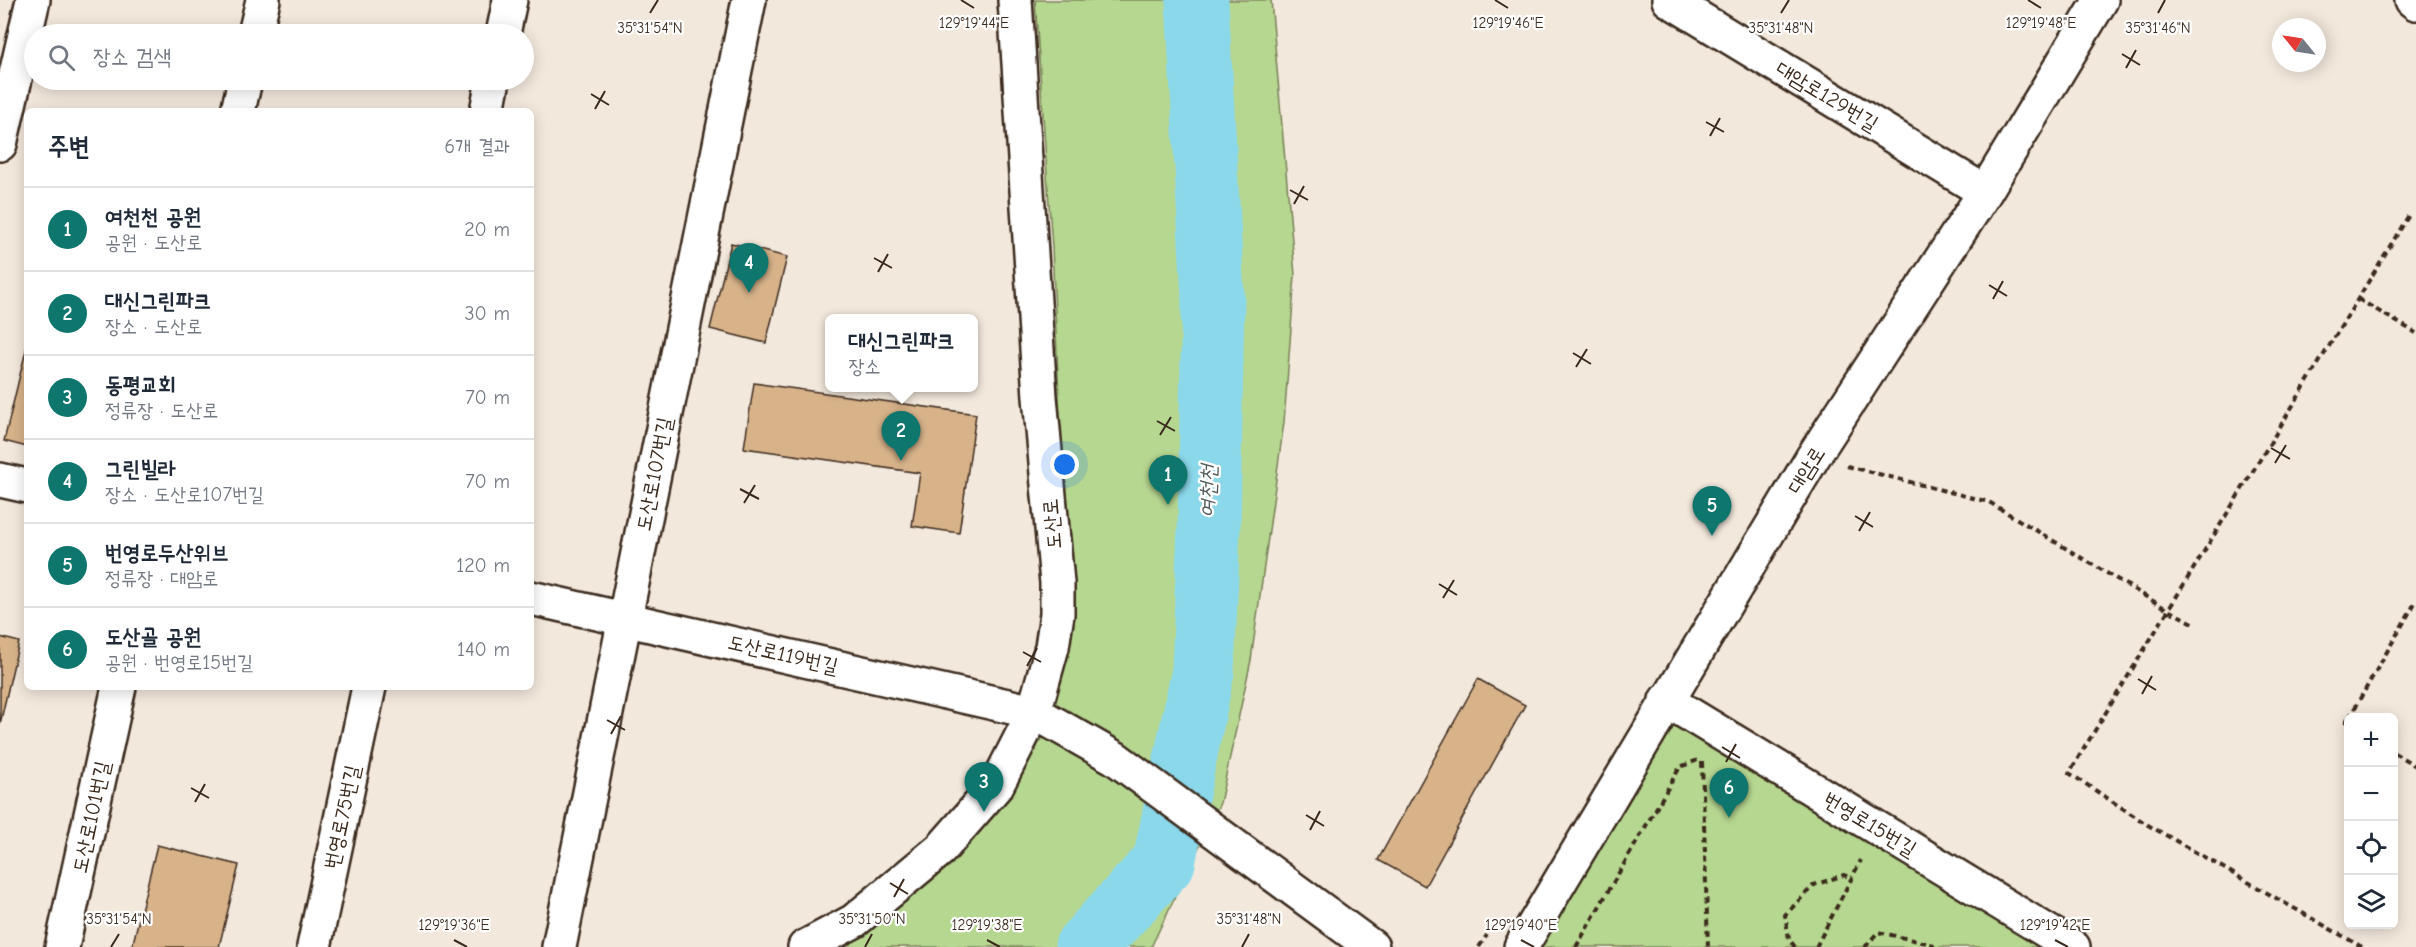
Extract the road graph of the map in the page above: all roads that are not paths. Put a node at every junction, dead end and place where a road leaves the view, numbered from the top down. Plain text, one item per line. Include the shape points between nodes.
1 (33, 0) edge
2 (262, 0) edge
3 (510, 0) edge
4 (749, 0) edge
5 (1015, 0) edge
6 (1669, 0) edge
7 (2101, 0) edge
8 (2412, 0) edge
9 (2416, 3) edge
10 (28, 24) edge
11 (257, 24) edge
12 (504, 24) edge
13 (24, 39) edge
14 (243, 90) edge
15 (492, 90) edge
16 (239, 108) edge
17 (488, 108) edge
18 (0, 144) edge
19 (1985, 192) junction
20 (0, 480) edge
21 (24, 485) edge
22 (534, 599) edge
23 (625, 618) junction
24 (118, 690) edge
25 (368, 690) edge
26 (1666, 700) junction
27 (1034, 712) junction
28 (62, 947) edge
29 (314, 947) edge
30 (559, 947) edge
31 (805, 947) edge
32 (1372, 947) edge
33 (1521, 947) edge
34 (2073, 947) edge

1 - 10 street
2 - 11 street
3 - 12 street
4 - 23 street, 도산로107번길
5 - 27 street, 도산로 via 1040,397 1057,583 1052,647
6 - 19 street, 대암로129번길
7 - 19 street, 대암로
8 - 9 street
13 - 18 street
14 - 16 street
15 - 17 street
19 - 26 street, 대암로 via 1813,457
20 - 21 street
22 - 23 street, 도산로119번길
23 - 27 street, 도산로119번길
23 - 30 street, 도산로107번길
24 - 28 street, 도산로101번길
25 - 29 street, 번영로75번길
26 - 33 street, 대암로
26 - 34 street, 번영로15번길
27 - 31 street, 도산로 via 997,785 941,849 854,921
27 - 32 street, 도산로119번길 via 1114,758

